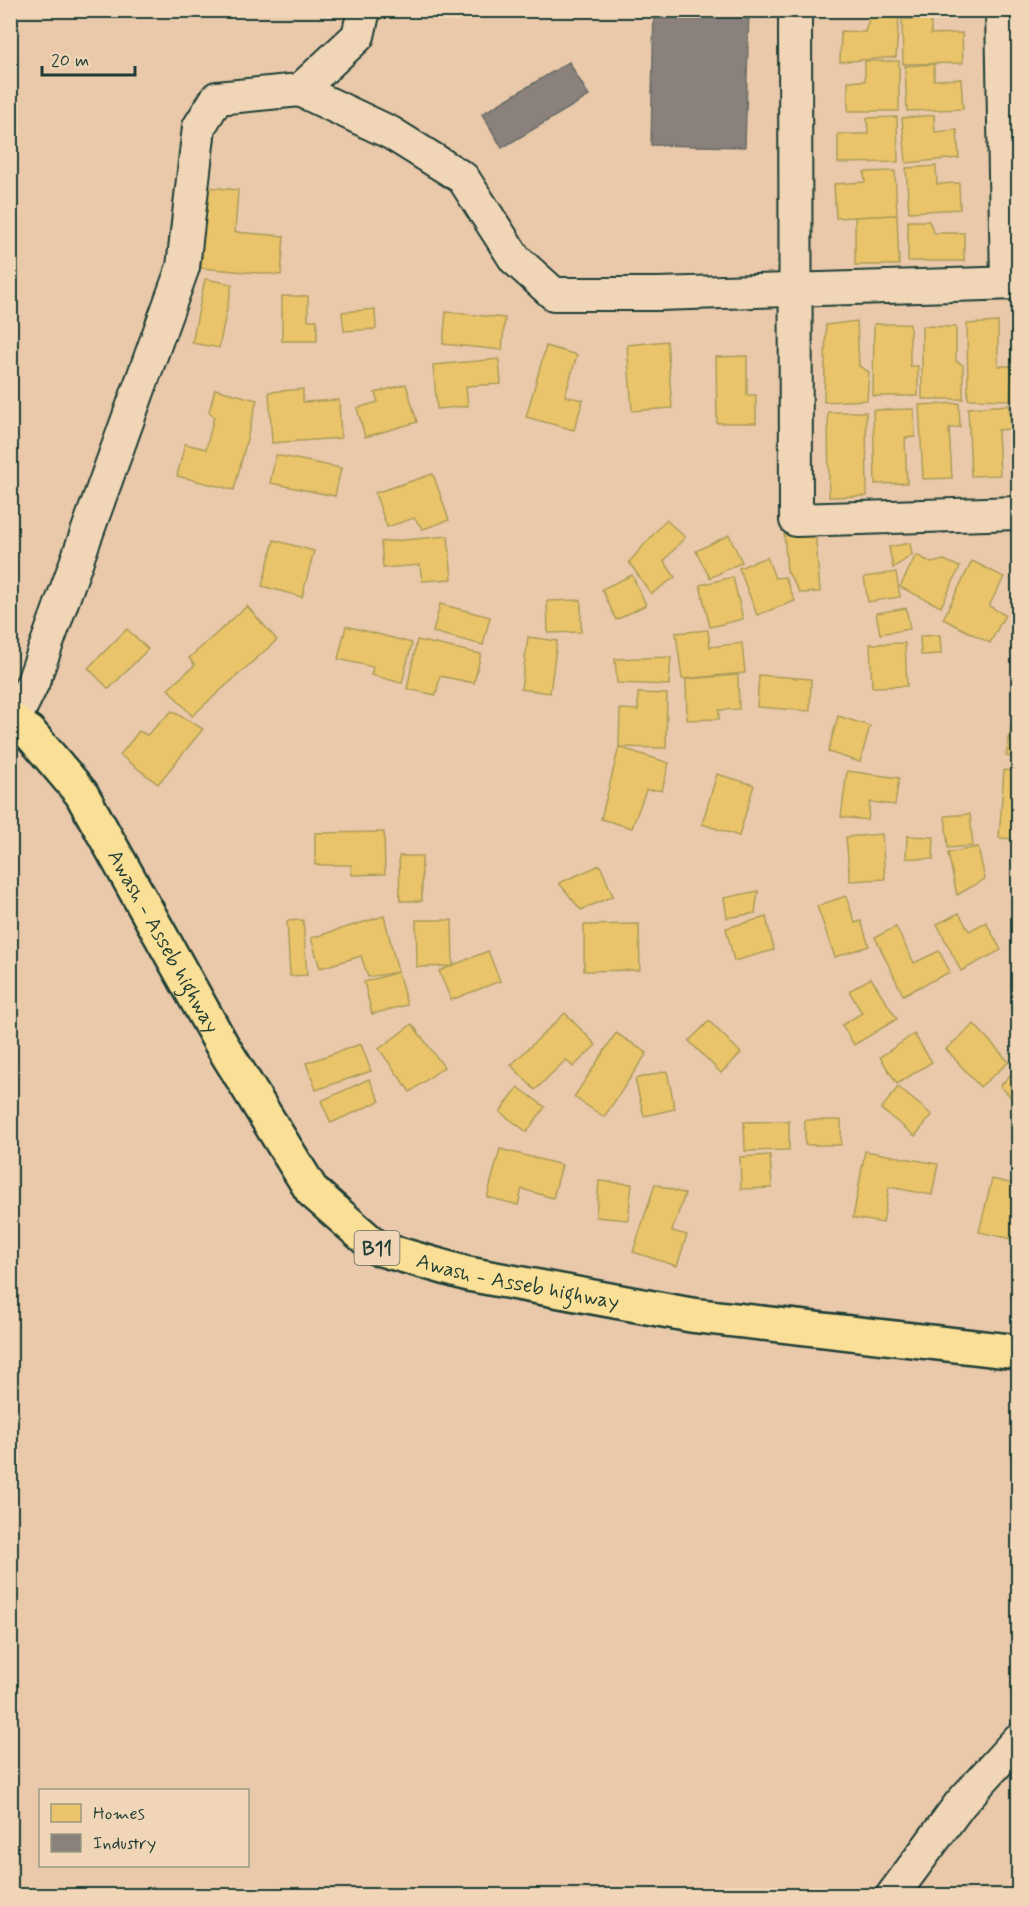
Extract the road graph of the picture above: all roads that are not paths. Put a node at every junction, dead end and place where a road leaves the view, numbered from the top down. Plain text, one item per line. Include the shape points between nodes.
1 (364, 10) edge
2 (795, 10) edge
3 (1002, 10) edge
4 (300, 90) junction
5 (1013, 283) edge
6 (796, 290) junction
7 (1018, 513) edge
8 (12, 720) edge
9 (1018, 1352) edge
10 (1018, 1740) edge
11 (892, 1896) edge

1 - 4 street via 358,36
2 - 6 street
3 - 5 street
4 - 6 street via 391,133 463,178 515,259 554,294
4 - 8 street via 218,98 199,127 183,267 33,682
5 - 6 street
6 - 7 street via 796,520
8 - 9 highway, Awash - Asseb highway / B11 via 29,732 81,793 223,1047 312,1191 377,1248 468,1274 691,1315
10 - 11 street via 960,1804

